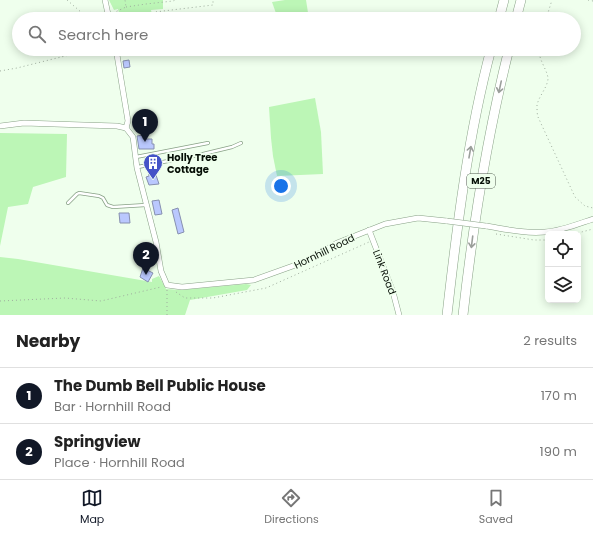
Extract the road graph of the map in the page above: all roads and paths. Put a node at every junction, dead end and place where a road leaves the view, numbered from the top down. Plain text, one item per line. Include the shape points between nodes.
1 (67, 0) edge
2 (105, 0) edge
3 (125, 0) edge
4 (176, 0) edge
5 (213, 0) edge
6 (504, 0) edge
7 (521, 0) edge
8 (552, 0) edge
9 (588, 0) edge
10 (593, 1) edge
11 (126, 7) junction
12 (81, 12) edge
13 (108, 12) edge
14 (116, 12) edge
15 (155, 12) edge
16 (501, 12) edge
17 (518, 12) edge
18 (548, 12) edge
19 (65, 56) edge
20 (117, 56) edge
21 (489, 56) edge
22 (507, 56) edge
23 (540, 56) edge
24 (0, 71) edge
25 (0, 126) edge
26 (126, 128) junction
27 (208, 143) dead end
28 (241, 143) dead end
29 (136, 157) junction
30 (137, 168) junction
31 (68, 203) dead end
32 (147, 205) junction
33 (593, 208) edge
34 (593, 219) edge
35 (593, 229) edge
36 (369, 230) junction
37 (581, 232) edge
38 (496, 234) dead end
39 (545, 240) edge
40 (167, 285) junction
41 (0, 301) edge
42 (167, 315) edge
43 (398, 315) edge
44 (447, 315) edge
45 (463, 315) edge

1 - 12 path
2 - 13 street
3 - 11 path
4 - 11 path
5 - 15 path via 213,5
6 - 16 highway
7 - 17 highway
8 - 18 path
9 - 10 path
11 - 14 path
19 - 24 path
20 - 26 street via 128,121
44 -> 21 highway, M25 via 468,160
22 -> 45 highway, M25 via 480,190
23 - 33 path via 548,78 537,105 538,118 575,197 585,206
25 - 26 street via 24,123
26 - 29 street via 133,137
27 - 29 lane
28 - 30 lane
29 - 30 street
30 - 32 street
31 - 32 lane via 79,193 99,196 107,205 113,207
32 - 40 street via 161,271
34 - 36 street, Hornhill Road, bridge via 544,232 418,218 385,224
35 - 37 path
36 - 40 street, Hornhill Road via 337,243 304,262 254,280 182,287
36 - 43 street, Link Road via 393,292
38 - 39 path
40 - 41 path via 101,301 66,298
40 - 42 path

